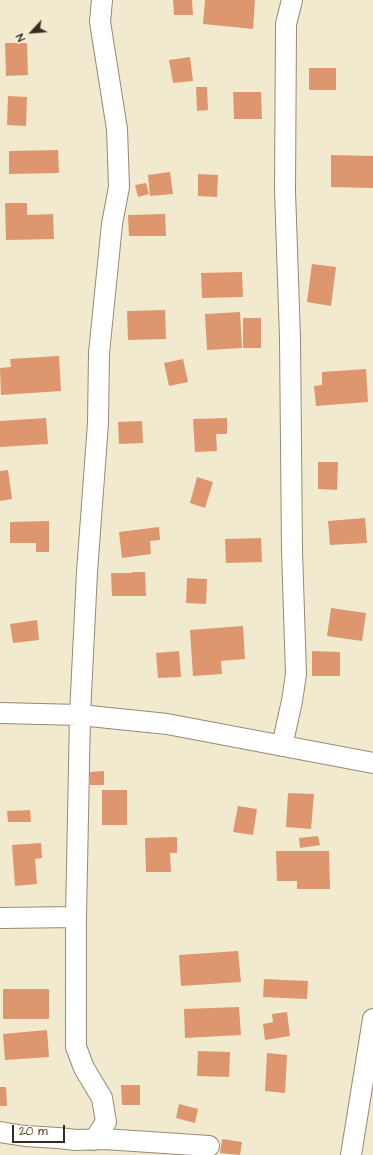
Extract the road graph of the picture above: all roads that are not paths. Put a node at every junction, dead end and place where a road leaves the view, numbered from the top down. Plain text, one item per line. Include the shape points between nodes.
1 (102, 0) edge
2 (292, 0) edge
3 (0, 713) edge
4 (80, 715) junction
5 (282, 746) junction
6 (373, 763) edge
7 (76, 917) junction
8 (0, 918) edge
9 (373, 1018) edge
10 (0, 1132) edge
11 (82, 1145) edge
12 (209, 1146) dead end
13 (351, 1155) edge

1 - 4 street via 100,22 118,129 119,187 112,224 99,353 98,423
2 - 5 street via 286,24 285,191 296,674
3 - 4 street
4 - 5 street via 167,724
4 - 7 street
5 - 6 street
7 - 8 street
7 - 11 street via 76,1047 84,1068 102,1098 106,1122
9 - 13 street
10 - 11 street via 58,1138
11 - 12 street via 104,1139

